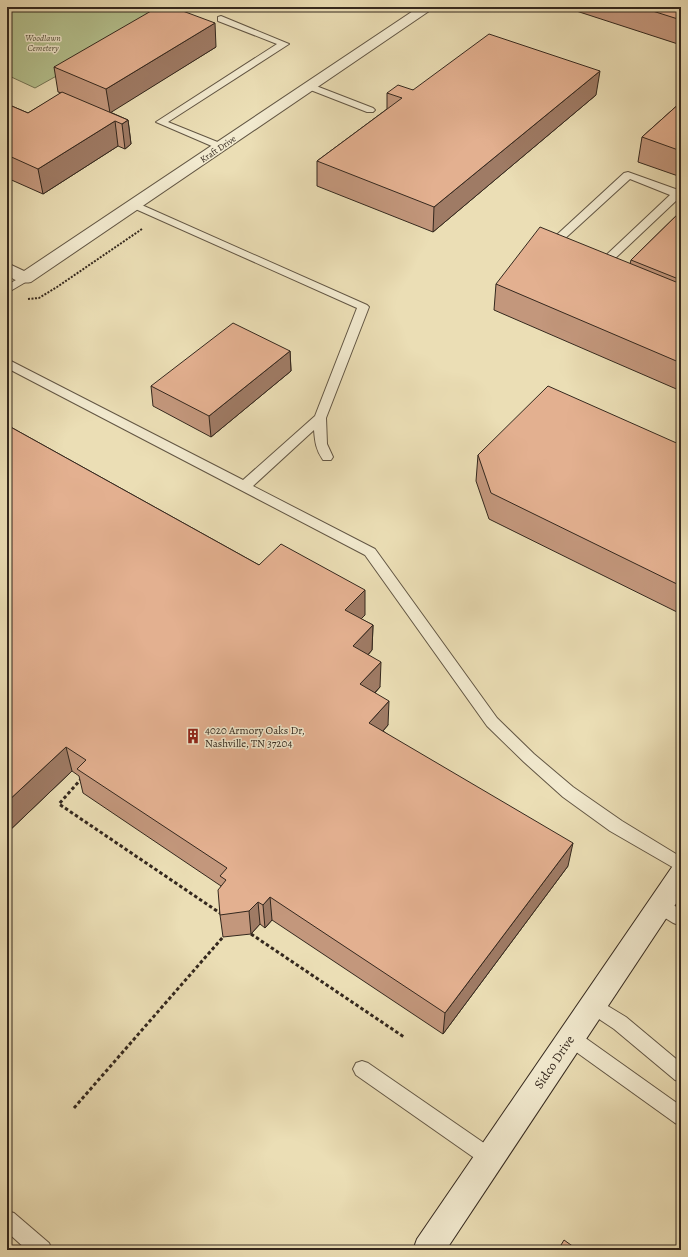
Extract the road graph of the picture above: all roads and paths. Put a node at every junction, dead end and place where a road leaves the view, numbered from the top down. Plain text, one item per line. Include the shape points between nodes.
1 (428, 7) edge
2 (221, 19) dead end
3 (311, 87) junction
4 (370, 110) dead end
5 (221, 147) junction
6 (679, 195) edge
7 (134, 205) junction
8 (144, 227) dead end
9 (567, 250) edge
10 (589, 258) edge
11 (7, 268) edge
12 (26, 278) junction
13 (7, 290) edge
14 (22, 297) dead end
15 (7, 363) edge
16 (320, 418) junction
17 (327, 457) dead end
18 (244, 486) junction
19 (83, 778) edge
20 (681, 866) edge
21 (681, 875) edge
22 (671, 911) edge
23 (220, 913) edge
24 (251, 934) edge
25 (223, 937) edge
26 (593, 1005) junction
27 (404, 1037) dead end
28 (571, 1038) junction
29 (362, 1069) dead end
30 (681, 1074) edge
31 (74, 1108) dead end
32 (681, 1117) edge
33 (490, 1158) junction
34 (7, 1220) edge
35 (42, 1250) edge
36 (428, 1250) edge

1 - 3 street, Kraft Drive
2 - 5 lane via 284,44 161,122
3 - 4 lane
3 - 5 street, Kraft Drive
5 - 7 street, Kraft Drive
6 - 9 lane via 628,175 553,244
6 - 10 lane via 603,264
7 - 12 street, Kraft Drive
7 - 16 lane via 363,307
8 - 14 path via 39,298 32,300
11 - 12 street
12 - 13 lane
15 - 18 lane
16 - 17 lane via 321,444
16 - 18 lane
18 - 20 lane via 370,552 492,722 568,792 616,826
19 - 23 path via 59,804
21 - 22 street, Sidco Drive
22 - 26 street, Sidco Drive
24 - 27 path
25 - 31 path
26 - 28 street, Sidco Drive
26 - 30 lane via 620,1023
28 - 32 lane
28 - 33 street, Sidco Drive
29 - 33 lane
33 - 36 street, Sidco Drive
34 - 35 lane

